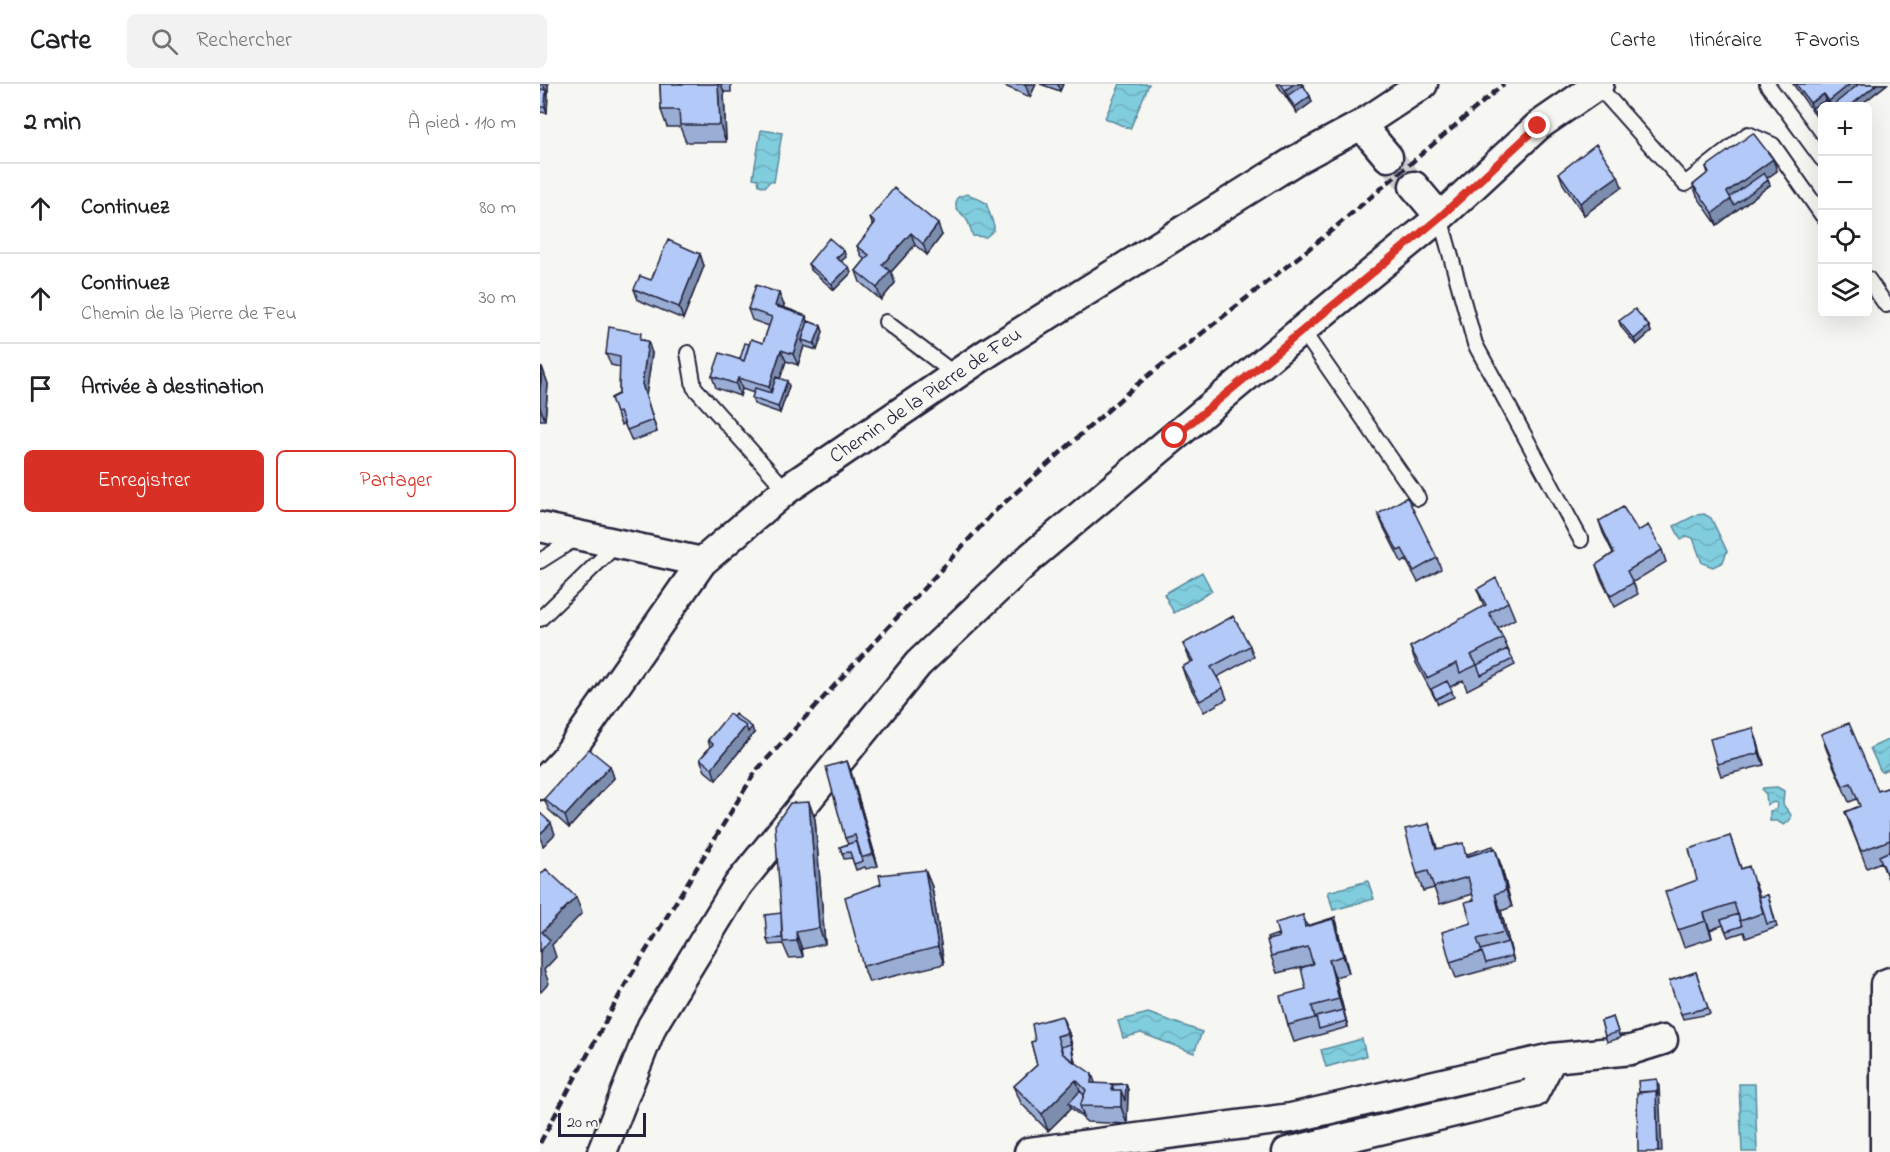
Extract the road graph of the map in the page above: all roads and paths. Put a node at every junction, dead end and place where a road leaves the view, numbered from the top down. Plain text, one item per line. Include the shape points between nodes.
1 (1423, 84) edge
2 (1767, 84) edge
3 (1598, 85) edge
4 (1360, 125) junction
5 (1388, 156) tunnel mouth
6 (1820, 156) edge
7 (1414, 186) tunnel mouth
8 (1818, 210) edge
9 (1440, 217) junction
10 (1872, 285) edge
11 (1886, 305) dead end
12 (886, 322) dead end
13 (1302, 330) junction
14 (688, 353) dead end
15 (956, 375) junction
16 (786, 490) junction
17 (1418, 498) dead end
18 (540, 527) edge
19 (579, 536) junction
20 (1581, 540) dead end
21 (617, 544) junction
22 (540, 561) edge
23 (702, 562) junction
24 (540, 619) edge
25 (540, 785) edge
26 (1890, 982) edge
27 (1663, 1040) dead end
28 (1552, 1058) junction
29 (602, 1152) edge
30 (1029, 1152) edge
31 (1287, 1152) edge
32 (1885, 1152) edge

1 - 4 street, Chemin de la Pierre de Feu
2 - 6 lane
3 - 8 lane via 1685,184 1748,134 1773,145
3 - 9 street via 1538,126
4 - 5 street
4 - 15 street, Chemin de la Pierre de Feu via 1296,160
7 - 9 street
9 - 13 street
9 - 20 lane via 1475,344
10 - 11 lane
12 - 15 lane
13 - 17 lane
13 - 29 street via 1032,556 918,664 738,885 652,1026
14 - 16 lane via 694,387
15 - 16 street, Chemin de la Pierre de Feu
16 - 23 street, Chemin de la Pierre de Feu
18 - 19 street
19 - 21 street
19 - 22 lane
21 - 23 street
21 - 24 lane
23 - 25 street, Chemin de la Pierre de Feu via 564,760
26 - 32 street via 1885,984
27 - 28 street via 1631,1050
28 - 30 street via 1291,1119
28 - 31 street via 1534,1093

